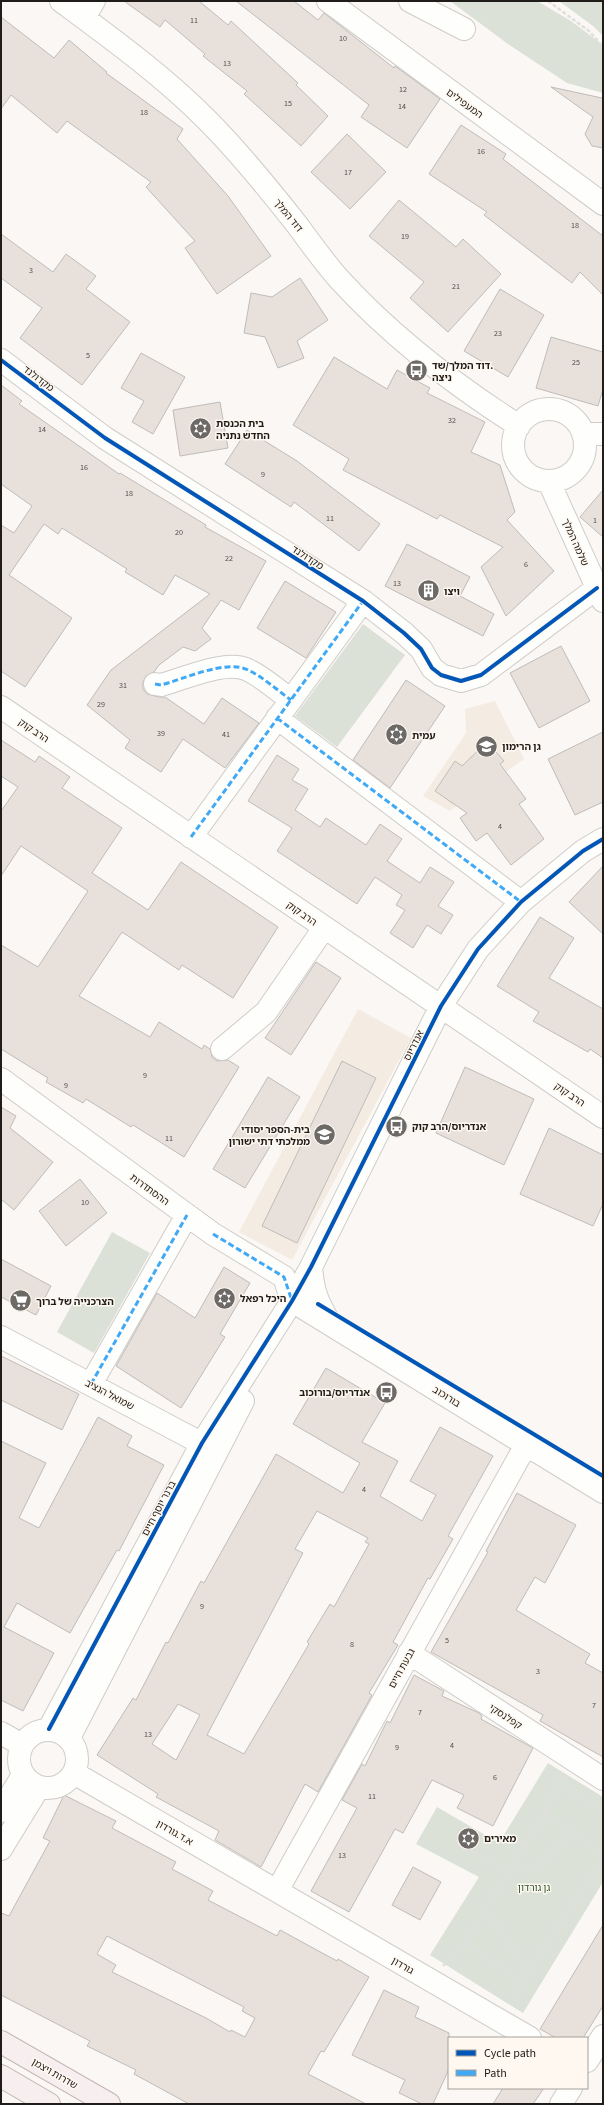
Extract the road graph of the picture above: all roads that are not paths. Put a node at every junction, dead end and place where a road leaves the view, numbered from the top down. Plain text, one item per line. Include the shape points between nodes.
1 (62, 1) edge
2 (328, 1) edge
3 (410, 1) edge
4 (89, 9) edge
5 (464, 29) dead end
6 (603, 204) edge
7 (1, 360) edge
8 (519, 426) junction
9 (593, 434) edge
10 (549, 482) junction
11 (600, 595) edge
12 (363, 601) junction
13 (155, 684) dead end
14 (291, 700) junction
15 (1, 708) edge
16 (277, 718) junction
17 (191, 837) junction
18 (603, 839) edge
19 (521, 902) junction
20 (324, 928) junction
21 (441, 1006) junction
22 (222, 1049) dead end
23 (1, 1079) edge
24 (603, 1117) edge
25 (187, 1215) junction
26 (311, 1267) junction
27 (292, 1301) junction
28 (330, 1324) junction
29 (1, 1337) edge
30 (91, 1384) junction
31 (526, 1445) junction
32 (210, 1448) junction
33 (603, 1492) edge
34 (409, 1653) junction
35 (1, 1733) edge
36 (59, 1734) junction
37 (22, 1745) junction
38 (74, 1773) junction
39 (603, 1779) edge
40 (31, 1781) junction
41 (1, 1812) edge
42 (1, 1850) edge
43 (277, 1891) junction
44 (603, 2036) edge
45 (528, 2037) edge
46 (1, 2042) edge
47 (588, 2059) edge
48 (1, 2076) edge
49 (570, 2089) edge
50 (49, 2104) edge
51 (109, 2104) edge
52 (561, 2104) edge

1 - 4 street, דוד המלך
2 - 6 street, המעפילים
3 - 5 street
4 - 8 street, דוד המלך via 147,67 205,118 245,161 338,278 379,319 426,361 478,400
7 - 12 street, מקדולנד via 106,438
8 - 9 street via 534,413 558,410 569,415
8 - 10 street via 513,441 519,465 527,474
9 - 10 street via 585,445 578,466 570,475
10 - 11 street, שלמה המלך
11 - 12 street, מקדולנד via 481,675 461,681 451,679 432,668 421,649 404,632
12 - 14 street
13 - 14 street via 161,685 223,667 236,666 247,670
14 - 16 street
15 - 17 street, הרב קוק
16 - 17 street
16 - 19 street
17 - 20 street, הרב קוק
18 - 19 street, אנדריוס via 583,851
19 - 21 street, אנדריוס via 478,949
20 - 21 street, הרב קוק
20 - 22 street via 266,1012
21 - 24 street, הרב קוק
21 - 26 street, אנדריוס
23 - 25 street, ההסתדרות
25 - 27 street, ההסתדרות via 213,1234 284,1276
25 - 30 street
26 - 27 street, אנדריוס
26 - 28 street via 318,1304
27 - 28 street, בורוכוב
27 - 32 street
28 - 31 street, בורוכוב
29 - 30 street, שמואל הנציב
30 - 32 street, שמואל הנציב
31 - 33 street, בורוכוב
31 - 34 street, גבעת חיים
32 - 36 street
34 - 39 street, קפלנסקי
34 - 43 street, גבעת חיים
35 - 37 street
36 - 37 street via 33,1733
36 - 38 street via 77,1754
37 - 40 street via 18,1760
38 - 40 street via 68,1781 49,1788
38 - 43 street, א.ד.גורדון
40 - 41 street
40 - 42 street
43 - 45 street, גורדון
44 - 47 street
46 - 51 main road, שדרות ויצמן
48 - 50 main road
49 - 52 street

